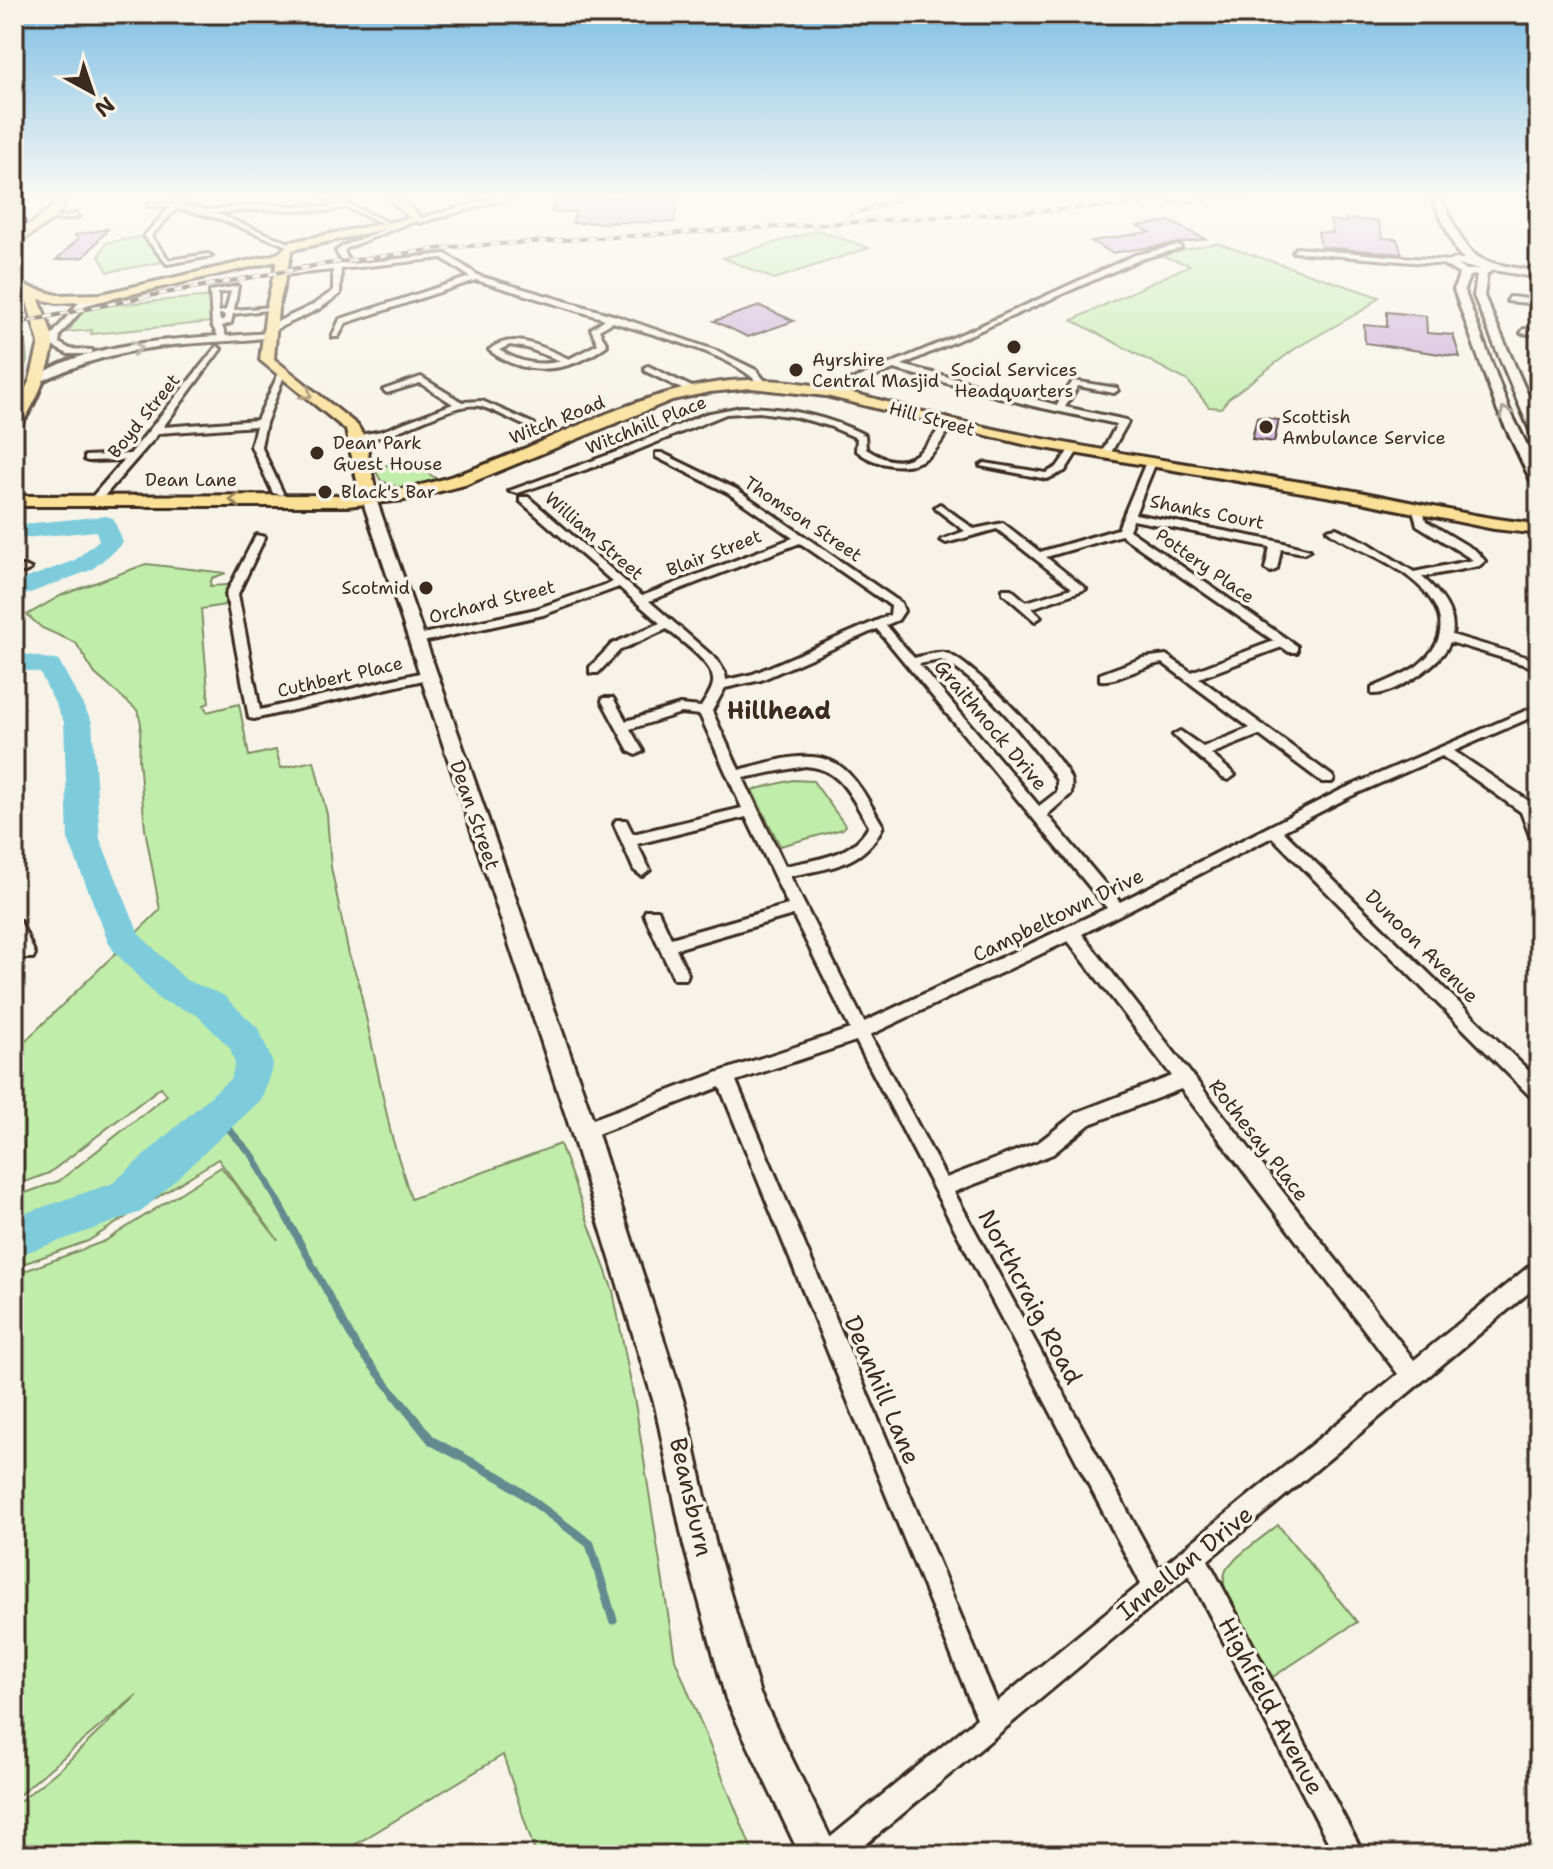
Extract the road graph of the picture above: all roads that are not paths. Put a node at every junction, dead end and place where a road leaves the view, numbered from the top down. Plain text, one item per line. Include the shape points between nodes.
1 (157, 283) edge
2 (280, 283) edge
3 (337, 283) edge
4 (460, 283) edge
5 (494, 283) edge
6 (1079, 283) edge
7 (1458, 283) edge
8 (1480, 283) edge
9 (14, 287) edge
10 (31, 295) junction
11 (111, 295) junction
12 (1510, 299) dead end
13 (1539, 302) edge
14 (272, 309) junction
15 (230, 313) junction
16 (214, 314) junction
17 (613, 318) junction
18 (216, 325) junction
19 (1473, 328) junction
20 (1492, 330) junction
21 (1524, 331) dead end
22 (269, 332) junction
23 (1539, 333) edge
24 (335, 335) dead end
25 (223, 339) junction
26 (217, 349) dead end
27 (101, 353) junction
28 (567, 361) junction
29 (894, 366) junction
30 (648, 369) dead end
31 (282, 375) junction
32 (37, 380) junction
33 (762, 382) junction
34 (387, 390) dead end
35 (691, 390) junction
36 (1114, 390) dead end
37 (841, 393) junction
38 (460, 405) junction
39 (1059, 409) junction
40 (261, 423) junction
41 (529, 424) dead end
42 (947, 424) junction
43 (14, 425) edge
44 (156, 430) junction
45 (1539, 435) edge
46 (357, 438) junction
47 (1074, 449) junction
48 (1106, 454) junction
49 (659, 455) dead end
50 (132, 457) junction
51 (88, 458) dead end
52 (1151, 462) junction
53 (985, 466) dead end
54 (365, 477) junction
55 (1539, 483) edge
56 (278, 493) dead end
57 (404, 495) junction
58 (519, 495) joint
59 (369, 499) junction
60 (95, 500) junction
61 (14, 501) edge
62 (940, 507) dead end
63 (1417, 507) junction
64 (1131, 516) junction
65 (1508, 527) junction
66 (1539, 529) edge
67 (1332, 530) dead end
68 (1123, 531) junction
69 (972, 532) junction
70 (260, 537) dead end
71 (800, 539) junction
72 (946, 540) dead end
73 (1539, 543) edge
74 (1276, 544) junction
75 (1304, 550) dead end
76 (1038, 556) junction
77 (1271, 569) dead end
78 (1415, 575) junction
79 (620, 583) junction
80 (1007, 591) dead end
81 (641, 600) junction
82 (1024, 607) junction
83 (1035, 617) dead end
84 (879, 624) junction
85 (667, 625) junction
86 (1448, 638) junction
87 (418, 639) junction
88 (912, 662) junction
89 (1539, 665) edge
90 (594, 670) dead end
91 (428, 675) junction
92 (1192, 676) junction
93 (1104, 677) dead end
94 (720, 685) junction
95 (1377, 691) dead end
96 (608, 701) dead end
97 (1539, 709) edge
98 (705, 711) junction
99 (622, 727) junction
100 (1260, 729) junction
101 (1180, 735) dead end
102 (636, 751) dead end
103 (1444, 751) junction
104 (1203, 752) junction
105 (1228, 775) dead end
106 (734, 776) junction
107 (1327, 779) dead end
108 (750, 811) junction
109 (1533, 811) edge
110 (1039, 814) junction
111 (621, 824) dead end
112 (1274, 831) junction
113 (627, 841) junction
114 (1539, 841) edge
115 (642, 870) dead end
116 (781, 872) junction
117 (798, 908) junction
118 (1118, 910) junction
119 (652, 914) dead end
120 (14, 925) edge
121 (1070, 931) junction
122 (667, 945) junction
123 (27, 954) dead end
124 (680, 974) dead end
125 (858, 1033) junction
126 (725, 1077) junction
127 (1185, 1079) junction
128 (1539, 1093) edge
129 (584, 1131) junction
130 (942, 1188) junction
131 (1539, 1272) edge
132 (1412, 1375) junction
133 (1193, 1557) junction
134 (1156, 1587) junction
135 (992, 1722) junction
136 (820, 1855) edge
137 (831, 1855) edge
138 (1350, 1855) edge

1 - 11 main road
2 - 14 main road
3 - 22 street via 337,292
4 - 24 street via 343,321
5 - 17 street, Hill Street
6 - 29 street
7 - 19 main road
8 - 20 main road via 1479,296
9 - 10 main road
10 - 11 main road via 71,300
10 - 32 main road via 46,343
11 - 27 street via 83,303 56,335 55,344 68,351
12 - 13 street
14 - 15 street
14 - 22 main road
15 - 16 street
15 - 16 street via 235,288 216,290
15 - 18 street via 228,321
16 - 18 street
17 - 28 street via 595,329 603,345
17 - 33 street, Hill Street via 714,353
18 - 25 street
19 - 20 main road
55 -> 19 main road via 1503,409
20 - 45 main road
21 - 23 street
22 - 25 street
22 - 31 main road via 267,359
27 -> 25 street
26 - 44 street, Boyd Street
27 - 32 street via 64,364
28 - 28 street via 519,343 493,350 539,369
29 - 37 street
29 - 39 street
30 - 35 street
31 - 40 street
31 -> 46 main road via 352,428
32 - 43 main road
33 - 35 main road, Witch Road
33 - 37 main road, Hill Street
34 - 38 street via 421,380
35 - 57 main road, Witch Road via 459,482
36 - 39 street via 1076,383
37 - 42 main road, Hill Street
38 - 41 street via 479,403
38 - 46 street via 384,434
39 - 48 street via 1123,422
40 - 44 street
40 - 56 street via 256,446
42 - 47 main road, Hill Street
42 - 58 street, Witchhill Place via 925,455 889,461 871,458 861,450 862,437 844,426 771,412 723,411
44 - 50 street, Boyd Street
46 - 54 main road
47 - 48 main road, Hill Street
47 - 53 street via 1061,469 1047,476
48 - 52 main road, Hill Street
49 - 71 street, Thomson Street via 732,491
50 - 51 street
50 - 60 street, Boyd Street
52 - 63 main road, Hill Street
52 - 64 street
54 - 57 main road via 379,488
54 - 59 main road
57 - 59 main road, Witch Road
58 - 79 street, William Street
59 -> 60 main road, Dean Lane
59 - 87 main road, Dean Street
60 - 61 main road, Dean Lane
62 - 69 street
63 - 65 main road, Hill Street
63 - 78 street via 1421,523 1479,561
64 - 68 street
64 - 74 street, Shanks Court
65 - 66 main road, Hill Street
65 - 73 main road, Hill Street
67 - 78 street via 1382,552
68 - 76 street
68 - 92 street, Pottery Place via 1288,646
69 - 72 street
69 - 76 street via 999,525
70 - 91 street, Cuthbert Place via 232,594 254,715
71 - 81 street, Blair Street
71 - 84 street, Thomson Street via 897,605 894,617
74 - 75 street, Shanks Court
74 - 77 street, Shanks Court
76 - 82 street via 1080,589
78 - 86 street via 1438,601
79 - 81 street, William Street
79 - 87 street, Orchard Street via 539,612
80 - 82 street
81 - 85 street, William Street
82 - 83 street
84 - 88 street, Graithnock Drive
84 - 94 street via 757,677
85 - 90 street via 616,647
85 - 94 street, William Street via 713,663
86 - 89 street
86 - 95 street via 1437,658 1422,670
87 - 91 main road, Dean Street
88 - 110 street, Graithnock Drive
88 - 110 street, Graithnock Drive via 944,656 963,667 1047,757 1064,782 1064,794
91 - 129 main road, Dean Street
92 - 93 street via 1166,659
92 - 100 street
94 - 98 street
96 - 99 street
97 - 103 street, Campbeltown Drive
98 - 99 street via 680,709
98 - 106 street, Northcraig Road
99 - 102 street
100 - 104 street
100 - 107 street
101 - 104 street
103 - 109 street
103 - 112 street, Campbeltown Drive
104 - 105 street
106 - 108 street, Northcraig Road
106 - 116 street via 807,761 827,764 841,772 876,826 871,842 856,853
108 - 113 street
108 - 116 street, Northcraig Road
109 - 114 street
110 - 118 street, Graithnock Drive
111 - 113 street
112 - 118 street, Campbeltown Drive
112 - 128 street, Dunoon Avenue
113 - 115 street
116 - 117 street, Northcraig Road
117 - 122 street
117 - 125 street, Northcraig Road
118 - 121 street, Campbeltown Drive
119 - 122 street
120 - 123 street
121 - 125 street, Campbeltown Drive
121 - 127 street, Rothesay Place
122 - 124 street
125 - 126 street, Campbeltown Drive
125 - 130 street, Northcraig Road
126 - 129 street, Campbeltown Drive
126 - 135 street, Deanhill Lane
127 - 130 street via 1084,1118 1046,1148
127 - 132 street, Rothesay Place
129 - 136 main road, Beansburn via 671,1412 700,1546 744,1699
130 - 134 street, Northcraig Road
131 - 132 street, Innellan Drive
132 - 133 street, Innellan Drive
133 - 134 street, Innellan Drive
133 - 138 street, Highfield Avenue
134 - 135 street, Innellan Drive
135 - 137 street, Innellan Drive

